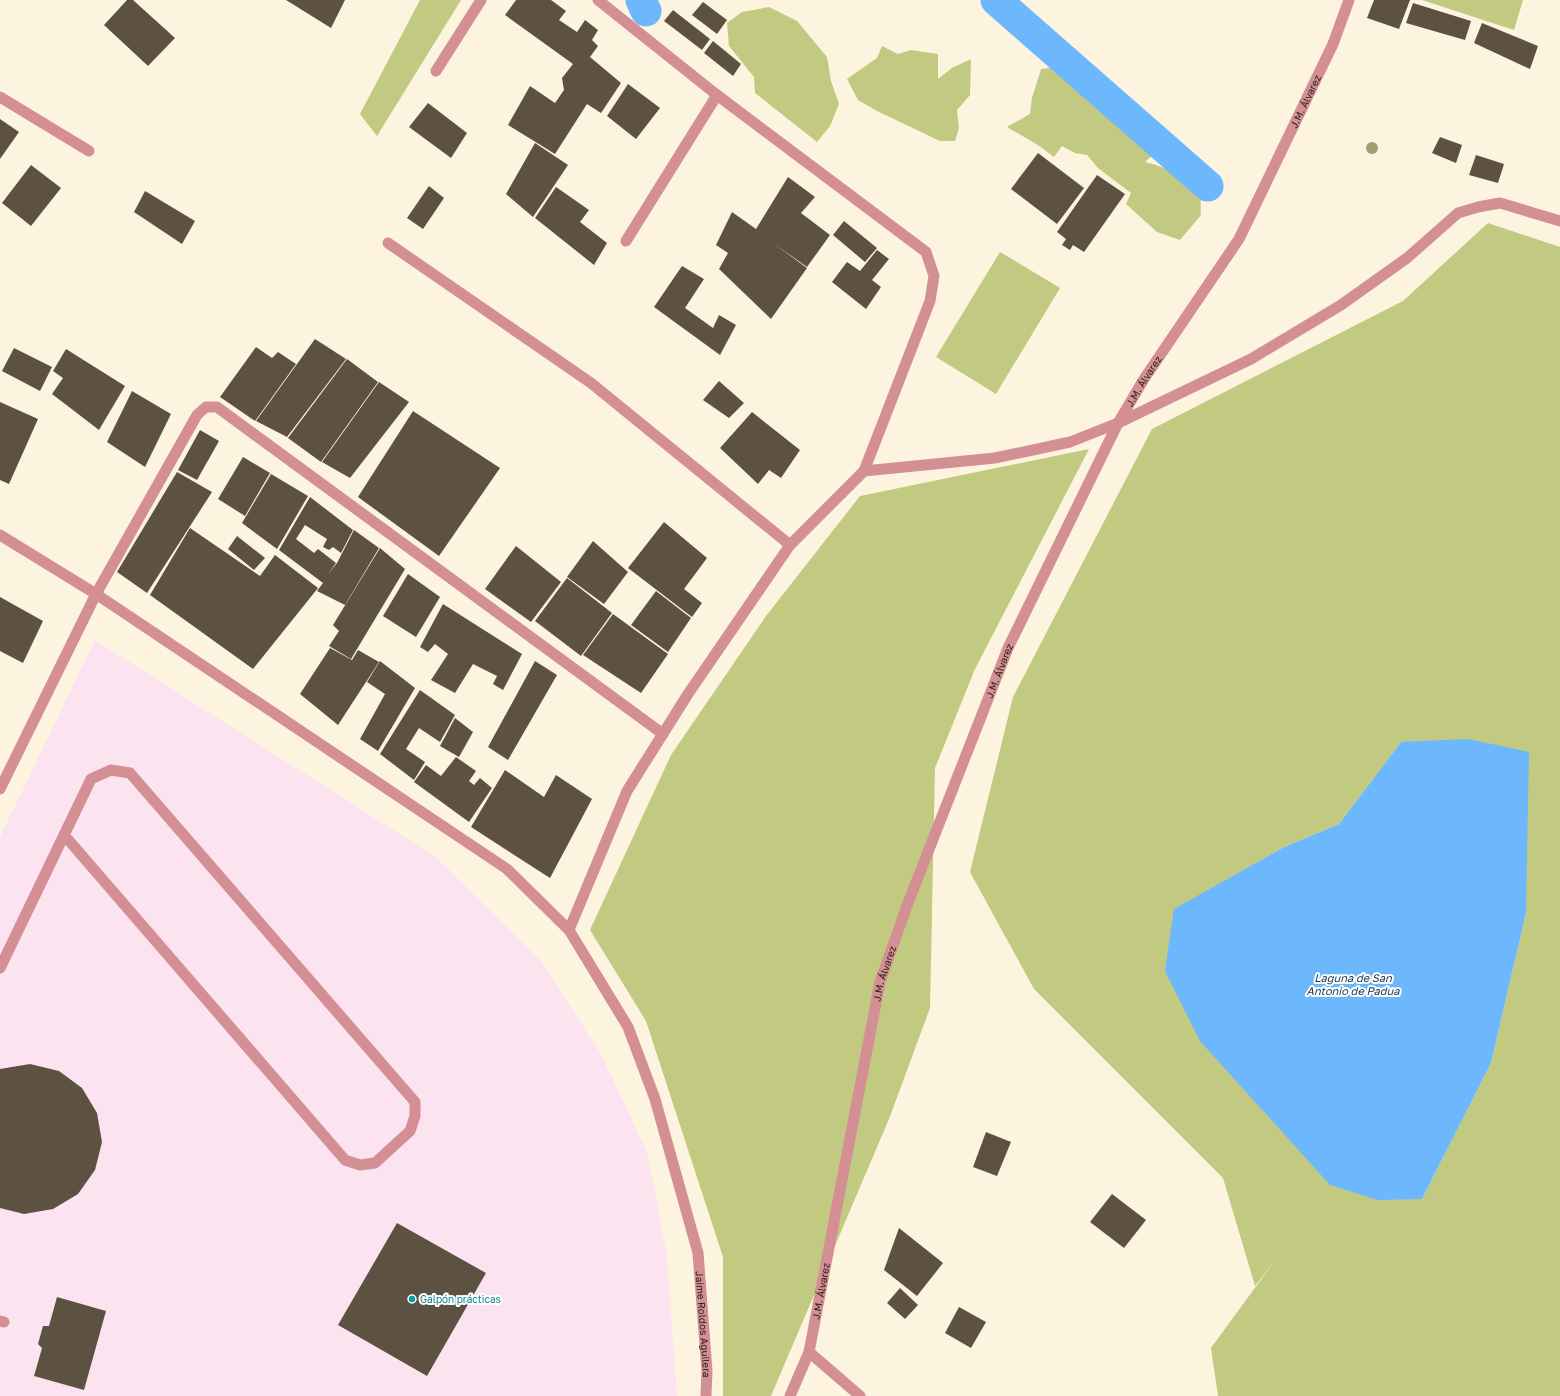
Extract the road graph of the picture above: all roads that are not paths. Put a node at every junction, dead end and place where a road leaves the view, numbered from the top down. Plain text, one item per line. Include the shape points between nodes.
1 (481, 0) edge
2 (598, 0) edge
3 (1349, 0) edge
4 (436, 72) dead end
5 (717, 95) junction
6 (0, 97) edge
7 (89, 151) dead end
8 (1560, 221) edge
9 (626, 241) dead end
10 (388, 243) dead end
11 (1118, 423) junction
12 (864, 471) junction
13 (0, 535) edge
14 (790, 545) junction
15 (96, 594) junction
16 (663, 734) junction
17 (0, 789) edge
18 (65, 836) junction
19 (569, 930) junction
20 (0, 968) edge
21 (809, 1352) junction
22 (706, 1396) edge
23 (790, 1396) edge
24 (860, 1396) edge

1 - 4 street
2 - 5 street
3 - 11 street, J.M. Álvarez via 1333,44 1239,240 1144,379
5 - 9 street
5 - 12 street via 926,252 934,276 930,300
6 - 7 street
8 - 11 street via 1500,203 1478,206 1458,213 1407,258 1341,305 1251,359
10 - 14 street via 591,383
11 - 12 street via 1070,442 995,458
11 - 21 street, J.M. Álvarez via 1008,648 908,903 880,982
12 - 14 street
13 - 15 street, Jaime Roldos Aguilera
14 - 16 street
15 - 16 street via 197,415 206,407 217,407
15 - 17 street
15 - 19 street, Jaime Roldos Aguilera via 507,869
16 - 19 street via 627,791
18 - 18 street via 345,1160 360,1165 375,1163 410,1131 415,1116 415,1102 130,773 111,770 91,779
18 - 20 street
19 - 22 street, Jaime Roldos Aguilera via 628,1027 655,1099 698,1253 707,1371
21 - 23 street, J.M. Álvarez
21 - 24 street

